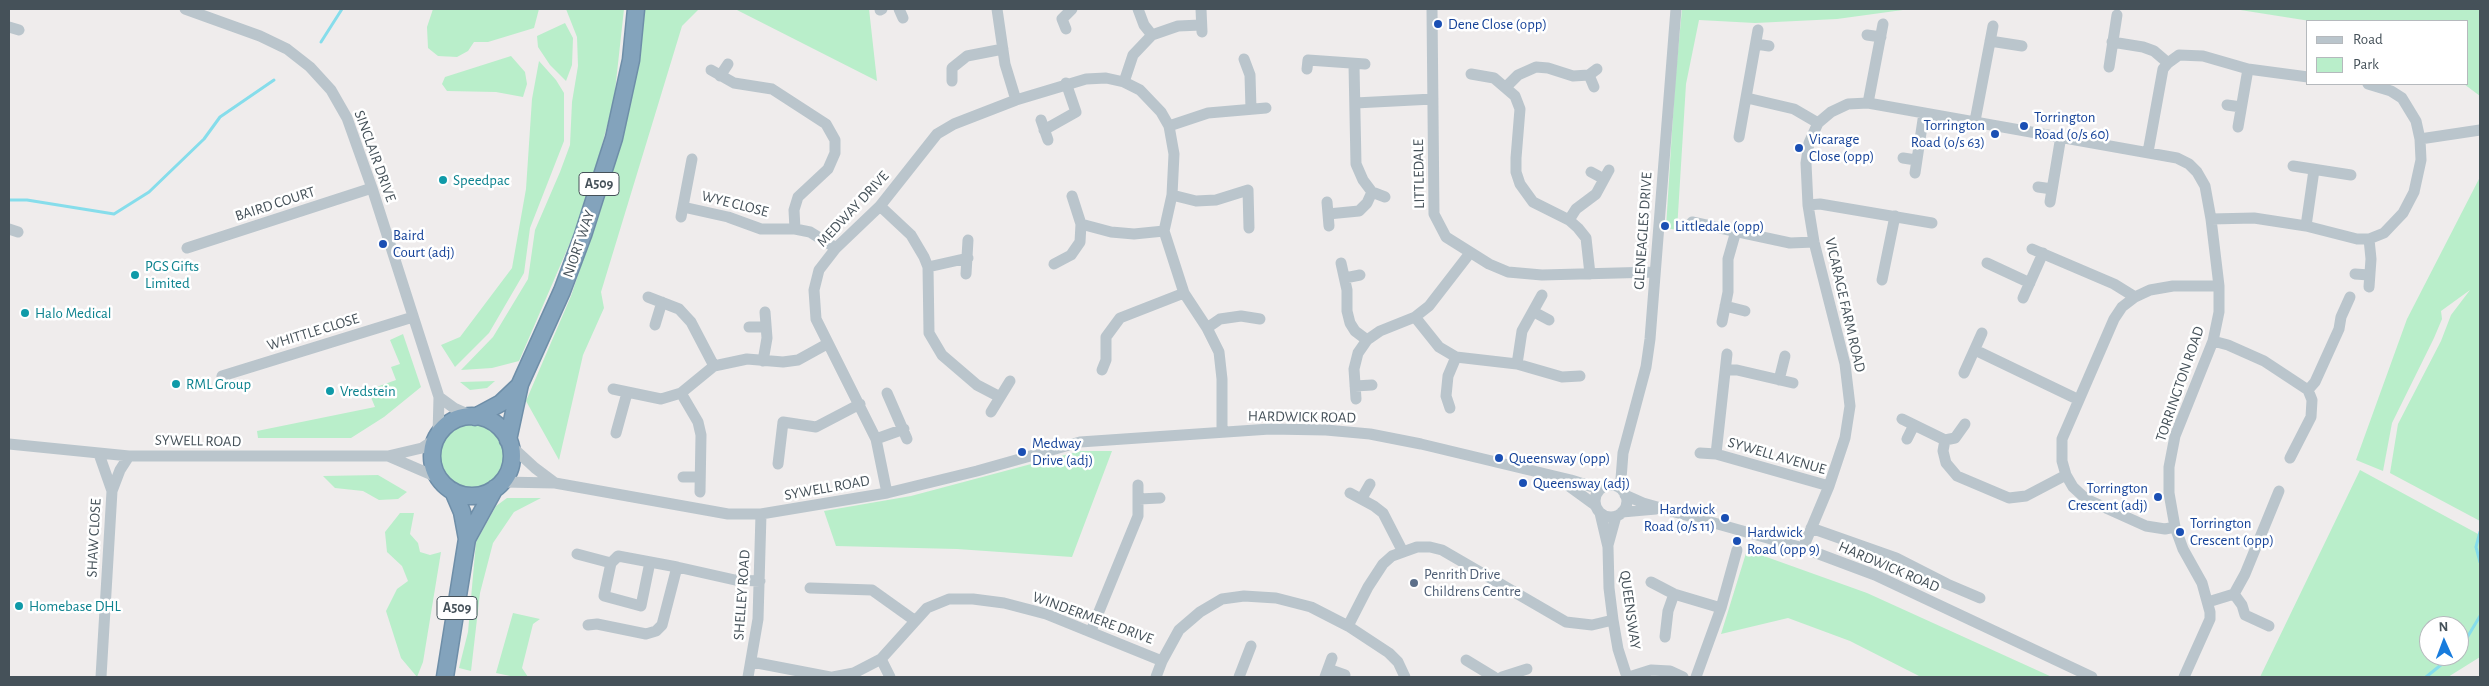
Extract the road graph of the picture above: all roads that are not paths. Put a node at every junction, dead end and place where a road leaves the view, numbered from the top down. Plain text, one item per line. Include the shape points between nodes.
1 (185, 9) edge
2 (636, 9) edge
3 (997, 9) edge
4 (1072, 9) edge
5 (1138, 9) edge
6 (1201, 9) edge
7 (1432, 9) edge
8 (1676, 9) edge
9 (2117, 16) dead end
10 (1884, 24) dead end
11 (1992, 26) dead end
12 (1066, 29) dead end
13 (1758, 30) dead end
14 (1152, 35) junction
15 (1867, 35) dead end
16 (1881, 37) junction
17 (1990, 41) junction
18 (2112, 42) junction
19 (1756, 44) junction
20 (1769, 46) dead end
21 (2022, 46) dead end
22 (1003, 49) junction
23 (1244, 59) dead end
24 (2168, 62) junction
25 (941, 63) dead end
26 (728, 64) dead end
27 (2109, 67) dead end
28 (952, 68) junction
29 (2248, 68) junction
30 (1307, 69) dead end
31 (1471, 74) dead end
32 (2306, 77) edge
33 (952, 81) dead end
34 (1124, 82) junction
35 (1066, 83) junction
36 (2372, 85) edge
37 (1506, 87) junction
38 (1594, 87) dead end
39 (1747, 98) junction
40 (1433, 99) junction
41 (1016, 100) junction
42 (1355, 103) junction
43 (1868, 103) junction
44 (2227, 105) dead end
45 (1266, 108) dead end
46 (2241, 108) junction
47 (1251, 109) junction
48 (1924, 113) junction
49 (1975, 121) junction
50 (1818, 123) junction
51 (1169, 126) junction
52 (2238, 127) dead end
53 (1045, 130) dead end
54 (2480, 130) edge
55 (2061, 136) junction
56 (1739, 137) dead end
57 (2420, 139) junction
58 (2148, 152) junction
59 (1903, 158) dead end
60 (692, 159) dead end
61 (1916, 160) junction
62 (2293, 166) dead end
63 (2314, 170) junction
64 (1591, 172) dead end
65 (1914, 173) dead end
66 (2351, 176) dead end
67 (2038, 187) dead end
68 (372, 188) junction
69 (2052, 189) junction
70 (1372, 192) junction
71 (1172, 195) junction
72 (1072, 196) dead end
73 (1385, 196) dead end
74 (1327, 202) dead end
75 (2050, 202) dead end
76 (1808, 205) junction
77 (880, 206) junction
78 (1895, 216) junction
79 (2211, 219) junction
80 (1569, 220) junction
81 (1692, 222) dead end
82 (1932, 223) dead end
83 (1081, 224) junction
84 (2306, 226) junction
85 (1249, 228) dead end
86 (795, 229) junction
87 (1164, 230) junction
88 (1736, 231) junction
89 (2368, 239) junction
90 (968, 240) dead end
91 (1814, 242) junction
92 (187, 248) dead end
93 (836, 248) junction
94 (1470, 253) junction
95 (968, 258) junction
96 (1342, 263) dead end
97 (1987, 263) dead end
98 (1054, 264) dead end
99 (928, 267) junction
100 (1655, 272) junction
101 (966, 274) dead end
102 (1590, 274) junction
103 (2355, 274) dead end
104 (1360, 275) dead end
105 (1345, 278) junction
106 (1882, 280) dead end
107 (2030, 283) junction
108 (2219, 286) junction
109 (1184, 293) junction
110 (1542, 295) dead end
111 (2135, 297) junction
112 (2350, 297) dead end
113 (648, 298) dead end
114 (2023, 298) dead end
115 (662, 302) junction
116 (1725, 306) junction
117 (1745, 311) dead end
118 (765, 312) dead end
119 (1534, 312) junction
120 (413, 317) junction
121 (1415, 317) junction
122 (1260, 319) dead end
123 (1550, 320) dead end
124 (1722, 322) dead end
125 (655, 325) dead end
126 (748, 327) dead end
127 (766, 327) junction
128 (1207, 328) junction
129 (1982, 334) dead end
130 (1367, 340) junction
131 (2213, 341) junction
132 (827, 344) junction
133 (1975, 350) junction
134 (1727, 354) dead end
135 (1784, 356) dead end
136 (1456, 357) junction
137 (763, 361) junction
138 (1517, 364) junction
139 (714, 366) junction
140 (1102, 370) dead end
141 (1727, 370) junction
142 (1964, 373) dead end
143 (222, 376) dead end
144 (1580, 376) dead end
145 (1010, 380) dead end
146 (1779, 380) junction
147 (1792, 383) dead end
148 (520, 384) junction
149 (1355, 386) junction
150 (1372, 386) dead end
151 (613, 389) dead end
152 (2308, 390) junction
153 (627, 393) junction
154 (680, 393) junction
155 (887, 393) dead end
156 (439, 397) junction
157 (1000, 397) junction
158 (2077, 399) junction
159 (1356, 400) dead end
160 (860, 404) junction
161 (1450, 408) dead end
162 (992, 412) dead end
163 (474, 416) junction
164 (1902, 419) dead end
165 (1965, 424) dead end
166 (1914, 425) junction
167 (1222, 432) junction
168 (616, 433) dead end
169 (438, 437) junction
170 (876, 439) junction
171 (1907, 439) dead end
172 (1100, 440) joint
173 (1945, 440) junction
174 (509, 442) junction
175 (9, 444) edge
176 (1623, 453) junction
177 (1700, 453) dead end
178 (99, 454) junction
179 (1716, 454) junction
180 (129, 456) junction
181 (388, 456) junction
182 (2290, 458) dead end
183 (778, 464) dead end
184 (2066, 474) junction
185 (683, 477) dead end
186 (700, 477) junction
187 (439, 478) junction
188 (1559, 479) junction
189 (555, 482) junction
190 (1370, 484) dead end
191 (499, 485) junction
192 (1138, 485) dead end
193 (1604, 486) junction
194 (1830, 486) junction
195 (453, 490) junction
196 (112, 491) junction
197 (2279, 491) dead end
198 (700, 492) dead end
199 (887, 492) junction
200 (1350, 493) dead end
201 (1624, 493) junction
202 (1160, 498) dead end
203 (1362, 498) junction
204 (1139, 499) junction
205 (1665, 508) junction
206 (1598, 509) junction
207 (760, 514) junction
208 (1619, 514) junction
209 (2175, 526) junction
210 (1811, 528) junction
211 (467, 539) junction
212 (1608, 547) junction
213 (1803, 548) junction
214 (1737, 550) dead end
215 (1403, 552) junction
216 (577, 554) dead end
217 (650, 562) junction
218 (611, 563) junction
219 (677, 567) junction
220 (760, 581) junction
221 (1651, 582) dead end
222 (1947, 584) junction
223 (810, 588) dead end
224 (1674, 594) junction
225 (2234, 594) junction
226 (1971, 598) dead end
227 (2208, 602) junction
228 (1939, 604) junction
229 (1721, 608) junction
230 (914, 620) junction
231 (1613, 620) junction
232 (588, 625) dead end
233 (1348, 626) junction
234 (2269, 626) dead end
235 (1091, 631) junction
236 (1666, 636) dead end
237 (1252, 646) dead end
238 (880, 659) junction
239 (1466, 660) dead end
240 (1162, 661) junction
241 (752, 662) junction
242 (1328, 668) edge
243 (1527, 669) dead end
244 (808, 675) edge
245 (1345, 675) dead end
246 (101, 677) edge
247 (445, 677) edge
248 (748, 677) edge
249 (832, 677) edge
250 (890, 677) edge
251 (1156, 677) edge
252 (1238, 677) edge
253 (1405, 677) edge
254 (1494, 677) edge
255 (1502, 677) edge
256 (1628, 677) edge
257 (1683, 677) edge
258 (1696, 677) edge
259 (2092, 677) edge
260 (2184, 677) edge

1 - 68 street, SINCLAIR DRIVE via 260,36 287,49 310,67 331,90 347,118
2 - 148 highway, NIORT WAY / A509 via 631,60 614,138 568,275
3 - 22 street
4 - 12 street via 1062,19
5 - 14 street
6 - 14 street via 1202,28 1178,26
7 - 40 street, LITTLEDALE
8 - 100 street, GLENEAGLES DRIVE
9 - 18 street
10 - 16 street
11 - 17 street
13 - 19 street
14 - 34 street via 1133,55
15 - 16 street
16 - 43 street
17 - 21 street
17 - 49 street
18 - 24 street via 2143,47
18 - 27 street
19 - 20 street
19 - 39 street
22 - 28 street via 967,56
22 - 41 street
23 - 47 street via 1250,75
24 - 29 street via 2179,55 2190,54
24 - 58 street via 2163,69
25 - 28 street
26 - 86 street via 715,73 734,83 772,89 826,124 834,140 835,153 828,169 798,197 794,210
28 - 33 street
29 - 32 street
29 - 46 street
30 - 42 street via 1308,60 1360,65
31 - 37 street via 1494,78
34 - 35 street, MEDWAY DRIVE via 1086,78
34 - 51 street, MEDWAY DRIVE via 1153,101
35 - 41 street, MEDWAY DRIVE
35 - 53 street via 1076,112
36 - 57 street via 2391,90 2402,98 2414,115
37 - 38 street via 1518,75 1536,67 1573,76 1593,72
37 - 80 street via 1515,96 1520,110 1516,165 1520,184 1533,202
39 - 50 street via 1794,109
39 - 56 street
40 - 42 street
40 - 94 street, LITTLEDALE via 1434,214 1446,236
41 - 77 street, MEDWAY DRIVE via 937,134
42 - 70 street via 1356,164
43 - 48 street
43 - 50 street via 1848,104
44 - 46 street
45 - 47 street
46 - 52 street
47 - 51 street via 1208,113
48 - 49 street
48 - 61 street
49 - 55 street, TORRINGTON ROAD
50 - 76 street, VICARAGE FARM ROAD via 1809,143 1806,162
51 - 71 street, MEDWAY DRIVE via 1174,154
54 - 57 street
55 - 58 street, TORRINGTON ROAD
55 - 69 street
57 - 89 street via 2418,178 2403,213 2384,233
58 - 79 street, TORRINGTON ROAD via 2177,158 2197,172 2205,186
59 - 61 street
60 - 86 street, WYE CLOSE via 682,212 728,217 761,229
61 - 65 street
62 - 63 street
63 - 66 street
63 - 84 street
64 - 80 street via 1607,175 1596,194 1576,209
67 - 69 street
68 - 92 street, BAIRD COURT
68 - 120 street, SINCLAIR DRIVE
69 - 75 street
70 - 73 street
70 - 74 street via 1359,211 1329,220
71 - 85 street via 1196,201 1216,200 1248,190
71 - 87 street, MEDWAY DRIVE
72 - 83 street
76 - 78 street
76 - 91 street, VICARAGE FARM ROAD
77 - 93 street, MEDWAY DRIVE
77 - 99 street via 911,235
78 - 82 street
78 - 106 street
79 - 84 street via 2254,218
79 - 108 street, TORRINGTON ROAD
80 - 102 street via 1586,238
81 - 88 street
83 - 87 street via 1134,234
83 - 98 street via 1080,242 1071,255
84 - 89 street
86 - 93 street, WYE CLOSE via 810,232
87 - 109 street
88 - 91 street via 1790,243
88 - 116 street via 1728,259
89 - 103 street via 2371,259 2369,281
90 - 95 street
91 - 194 street, VICARAGE FARM ROAD via 1845,364 1850,406 1845,438
93 - 132 street, MEDWAY DRIVE via 819,270 814,290 816,320
94 - 102 street, LITTLEDALE via 1508,272 1527,275
94 - 121 street via 1429,306
95 - 99 street
95 - 101 street
96 - 105 street
97 - 107 street
99 - 157 street via 929,332 942,355 958,371
100 - 102 street, LITTLEDALE
100 - 176 street, GLENEAGLES DRIVE via 1646,367
104 - 105 street
105 - 130 street via 1350,323
107 - 111 street via 2038,251 2114,284
107 - 114 street
108 - 111 street via 2173,286 2150,290
108 - 131 street, TORRINGTON ROAD via 2219,312
109 - 128 street
109 - 140 street via 1120,318 1106,337 1106,360
110 - 119 street
111 - 158 street via 2114,319
112 - 152 street via 2339,329 2315,382
113 - 115 street
115 - 125 street
115 - 139 street via 679,309 692,322
116 - 117 street
116 - 124 street
118 - 127 street
119 - 123 street
119 - 138 street via 1522,332
120 - 143 street, WHITTLE CLOSE
120 - 156 street, SINCLAIR DRIVE
121 - 130 street
121 - 136 street via 1439,347
122 - 128 street via 1241,316 1220,319
126 - 127 street
127 - 137 street
128 - 167 street via 1219,352
129 - 133 street
130 - 149 street via 1358,353 1354,369
131 - 152 street via 2264,361
131 - 209 street, TORRINGTON ROAD via 2175,436 2169,467 2169,493
132 - 137 street via 798,360
132 - 160 street, MEDWAY DRIVE
133 - 142 street
133 - 158 street
134 - 141 street, SYWELL AVENUE
135 - 146 street
136 - 138 street
136 - 161 street via 1448,376 1446,396
137 - 139 street via 747,358
138 - 144 street via 1562,377
139 - 154 street
141 - 146 street
141 - 179 street, SYWELL AVENUE
145 - 157 street
146 - 147 street
148 - 163 highway, NIORT WAY / A509 via 501,403
148 - 174 highway, NIORT WAY / A509
149 - 150 street
149 - 159 street
151 - 153 street
152 - 182 street via 2312,400 2311,417
153 - 154 street via 661,399
153 - 168 street
154 - 186 street via 698,422 701,434
155 - 170 street via 905,434
156 - 163 street via 454,408
156 - 169 street, SINCLAIR DRIVE
157 - 162 street
158 - 184 street via 2062,439
160 - 170 street, MEDWAY DRIVE
160 - 183 street via 816,427 783,422
163 - 169 highway via 454,421
163 - 174 highway via 495,424
164 - 166 street
165 - 173 street via 1955,438
166 - 171 street
166 - 173 street
167 - 172 street, HARDWICK ROAD
167 - 188 street, HARDWICK ROAD via 1270,429 1370,434
169 - 181 street, SYWELL ROAD via 422,448
169 - 187 highway via 432,458
170 - 199 street, MEDWAY DRIVE
172 - 199 street, SYWELL ROAD via 1056,448
173 - 184 street via 1943,451 1949,469 1957,476 2009,498 2026,496
174 - 189 street, SYWELL ROAD via 535,468
174 - 191 highway via 510,468
175 - 178 street, SYWELL ROAD
176 - 193 street, GLENEAGLES DRIVE
176 - 201 street, GLENEAGLES DRIVE via 1621,479
177 - 179 street, SYWELL AVENUE
178 - 180 street, SYWELL ROAD
178 - 196 street, SHAW CLOSE
179 - 194 street, SYWELL AVENUE
180 - 181 street, SYWELL ROAD
180 - 196 street, SHAW CLOSE
181 - 187 street, SYWELL ROAD
184 - 209 street via 2086,500 2146,526 2165,529
185 - 186 street
186 - 198 street
187 - 195 highway
188 - 193 street, HARDWICK ROAD via 1593,487
188 - 206 street, HARDWICK ROAD
189 - 191 street, SYWELL ROAD
189 - 207 street, SYWELL ROAD via 718,512
190 - 203 street
191 - 195 highway via 474,496
191 - 211 highway, A509
192 - 204 street
193 - 201 street via 1616,486
193 - 206 street via 1596,495
194 - 210 street, VICARAGE FARM ROAD
195 - 211 highway, A509 via 462,512
196 - 246 street, SHAW CLOSE
197 - 225 street
199 - 207 street, SYWELL ROAD
200 - 203 street
201 - 205 street, HARDWICK ROAD via 1634,500
201 - 208 street via 1626,503
202 - 204 street
203 - 215 street via 1383,513
204 - 235 street via 1138,516
205 - 208 street, HARDWICK ROAD
205 - 213 street, HARDWICK ROAD
206 - 208 street via 1609,517
206 - 212 street, QUEENSWAY
207 - 220 street, SHELLEY ROAD
208 - 212 street, QUEENSWAY
209 - 227 street, TORRINGTON ROAD
210 - 213 street, VICARAGE FARM ROAD
210 - 222 street via 1896,558
211 - 247 highway, A509
212 - 231 street, QUEENSWAY
213 - 228 street, HARDWICK ROAD
214 - 229 street
215 - 231 street via 1430,547 1442,550 1566,622 1592,624
215 - 233 street via 1383,564
216 - 218 street
217 - 218 street via 618,556
217 - 218 street via 641,606 604,596
217 - 219 street
219 - 220 street via 735,580
219 - 232 street via 662,625 656,631 646,634
220 - 241 street, SHELLEY ROAD
221 - 224 street
222 - 226 street
222 - 228 street
223 - 230 street via 872,590
224 - 229 street
224 - 236 street via 1668,611
225 - 227 street
225 - 234 street via 2245,615
227 - 260 street, TORRINGTON ROAD via 2210,619
228 - 259 street, HARDWICK ROAD
229 - 258 street
230 - 235 street, WINDERMERE DRIVE via 927,608 949,598 973,599 1046,614
230 - 238 street, WINDERMERE DRIVE
231 - 256 street, QUEENSWAY via 1618,649
233 - 240 street, WINDERMERE DRIVE via 1311,607 1276,598 1244,596 1222,599 1178,630
233 - 253 street, WINDERMERE DRIVE via 1390,653
235 - 240 street, WINDERMERE DRIVE
237 - 252 street
238 - 249 street, WINDERMERE DRIVE via 854,673
238 - 250 street
239 - 254 street
240 - 251 street
241 - 244 street, WINDERMERE DRIVE
241 - 248 street, SHELLEY ROAD
242 - 245 street
243 - 255 street
244 - 249 street, WINDERMERE DRIVE
256 - 257 street via 1651,670 1670,671

